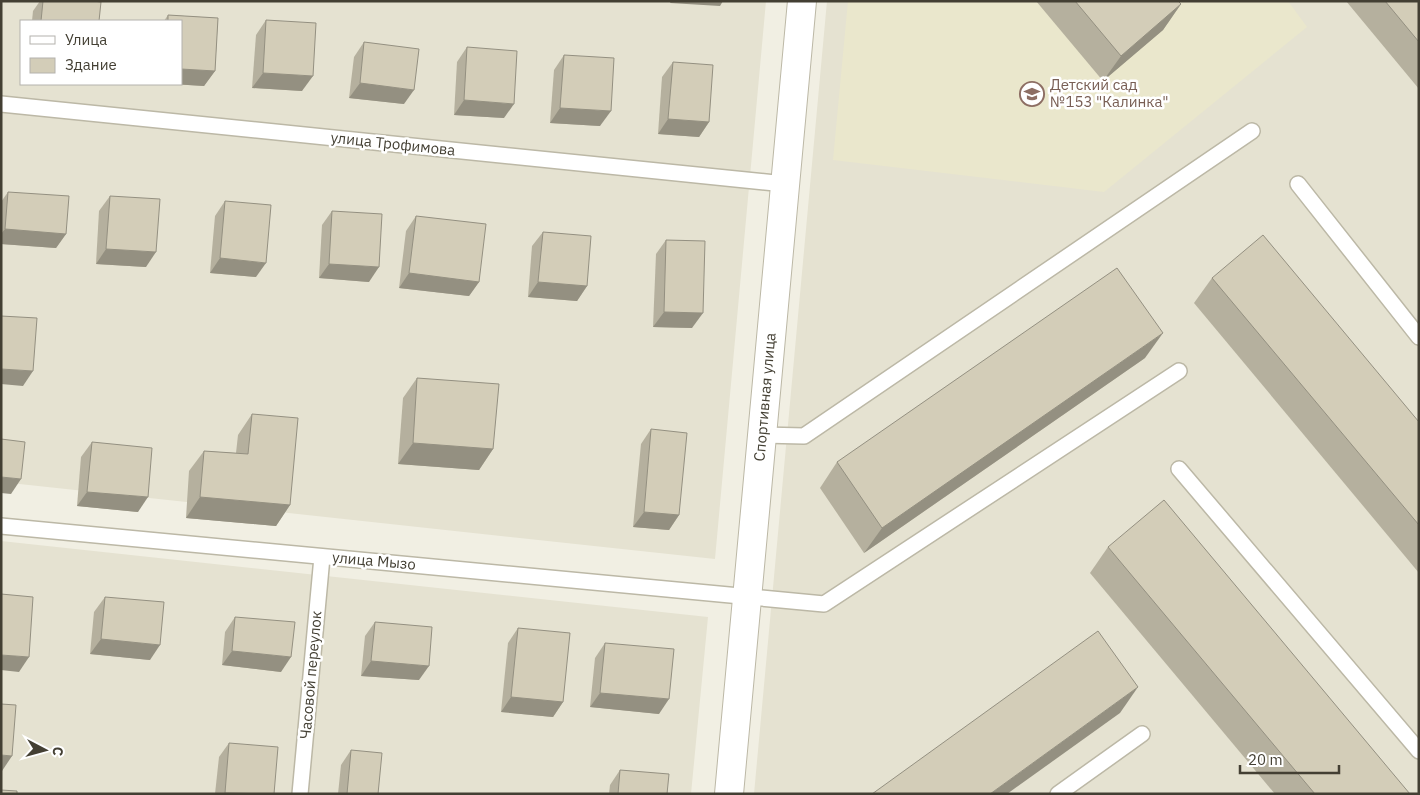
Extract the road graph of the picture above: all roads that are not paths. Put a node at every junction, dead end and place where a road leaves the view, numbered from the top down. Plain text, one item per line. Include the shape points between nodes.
1 (802, 1) edge
2 (1, 104) edge
3 (1252, 132) dead end
4 (785, 184) junction
5 (1298, 184) dead end
6 (1419, 338) edge
7 (1179, 371) dead end
8 (762, 435) junction
9 (1179, 469) dead end
10 (1, 526) edge
11 (322, 556) junction
12 (747, 596) junction
13 (1142, 734) dead end
14 (1419, 751) edge
15 (300, 794) edge
16 (729, 794) edge
17 (1058, 794) edge

1 - 4 street, Спортивная улица
2 - 4 lane, улица Трофимова
3 - 8 lane via 804,436
4 - 8 street, Спортивная улица
5 - 6 lane
7 - 12 lane, улица Мызо via 824,604
8 - 12 street, Спортивная улица
9 - 14 lane
10 - 11 lane, улица Мызо
11 - 12 lane, улица Мызо
11 - 15 lane, Часовой переулок
12 - 16 street, Спортивная улица
13 - 17 lane

